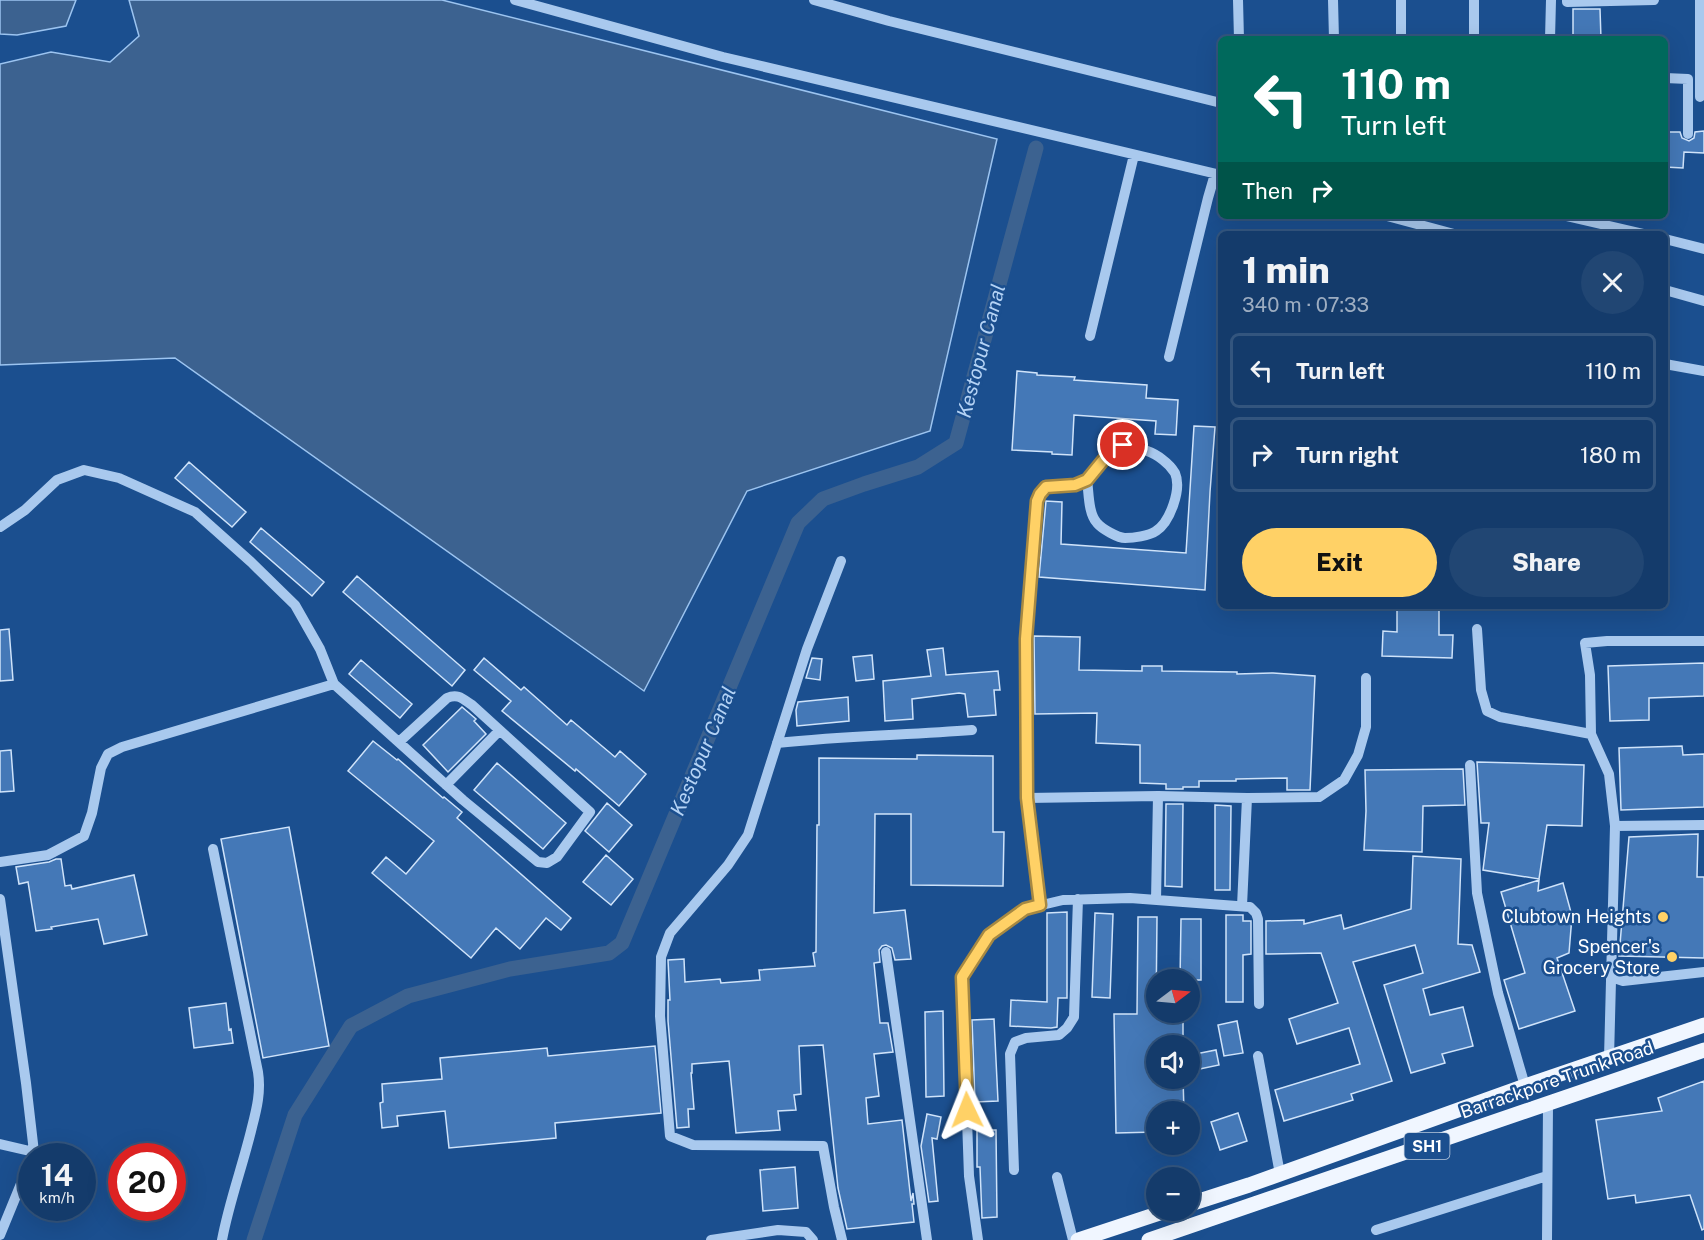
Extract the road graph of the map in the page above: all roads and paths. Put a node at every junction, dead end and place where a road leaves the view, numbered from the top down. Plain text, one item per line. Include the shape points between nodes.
1 (514, 0) edge
2 (814, 0) edge
3 (1238, 0) edge
4 (1333, 0) edge
5 (1401, 0) edge
6 (1474, 0) edge
7 (1551, 0) edge
8 (1567, 0) edge
9 (1654, 0) edge
10 (1700, 0) edge
11 (1239, 36) edge
12 (1334, 36) edge
13 (1401, 36) edge
14 (1474, 36) edge
15 (1550, 36) edge
16 (1668, 78) edge
17 (1688, 97) junction
18 (1702, 97) edge
19 (1218, 102) edge
20 (1688, 134) dead end
21 (1133, 159) junction
22 (1216, 177) edge
23 (1398, 219) edge
24 (1579, 219) edge
25 (1443, 231) edge
26 (1631, 231) edge
27 (1668, 240) edge
28 (1704, 249) edge
29 (1668, 291) edge
30 (1704, 301) edge
31 (1090, 336) dead end
32 (1169, 357) dead end
33 (1668, 365) edge
34 (1704, 371) edge
35 (1087, 480) junction
36 (0, 527) edge
37 (841, 561) dead end
38 (1478, 629) dead end
39 (1704, 641) edge
40 (1366, 678) dead end
41 (334, 684) junction
42 (972, 730) dead end
43 (500, 731) junction
44 (1592, 734) junction
45 (399, 741) junction
46 (777, 743) junction
47 (1470, 765) dead end
48 (446, 785) junction
49 (1158, 796) junction
50 (1027, 798) junction
51 (1247, 798) junction
52 (1704, 825) edge
53 (1615, 826) junction
54 (213, 849) dead end
55 (0, 862) edge
56 (0, 899) edge
57 (1078, 899) junction
58 (1156, 900) junction
59 (1040, 905) junction
60 (1242, 906) junction
61 (886, 952) dead end
62 (1704, 972) edge
63 (1611, 976) junction
64 (1259, 1004) dead end
65 (1704, 1025) edge
66 (1704, 1050) edge
67 (1258, 1056) dead end
68 (1609, 1058) junction
69 (1525, 1086) junction
70 (1548, 1105) junction
71 (31, 1143) edge
72 (0, 1144) edge
73 (18, 1150) edge
74 (1014, 1170) dead end
75 (1280, 1174) junction
76 (1547, 1176) junction
77 (1057, 1177) dead end
78 (18, 1190) edge
79 (1200, 1201) edge
80 (1146, 1218) edge
81 (1376, 1230) dead end
82 (0, 1235) edge
83 (222, 1240) edge
84 (711, 1240) edge
85 (813, 1240) edge
86 (842, 1240) edge
87 (927, 1240) edge
88 (978, 1240) edge
89 (1072, 1240) edge
90 (1077, 1240) edge
91 (1149, 1240) edge
92 (1547, 1240) edge

1 - 21 street via 723,57
2 - 19 street
3 - 11 street
4 - 12 street
5 - 13 street
6 - 14 street
7 - 15 street
8 - 9 street
10 - 18 street
16 - 17 street via 1688,79
17 - 18 street
17 - 20 street
21 - 22 street
21 - 31 street
22 - 32 street
23 - 25 street
24 - 26 street
27 - 28 street
29 - 30 street
33 - 34 street
35 - 35 street via 1114,447 1123,445 1157,455 1171,468 1177,484 1166,521 1156,532 1123,538 1097,524
35 - 50 street via 1046,487 1037,501 1026,639
36 - 41 street via 57,480 84,470 119,478 195,512 295,605
37 - 46 street
38 - 44 street via 1481,690 1487,711 1500,717
39 - 44 street via 1585,643
40 - 51 street via 1366,728 1358,755 1344,780 1319,797
41 - 45 street
41 - 55 street via 108,754 84,836 48,855
42 - 46 street
43 - 45 street via 472,705 453,695
43 - 48 street
43 - 48 street via 590,812 557,857 548,863 538,862
44 - 53 street via 1609,774
45 - 48 street
46 - 86 street via 748,835 728,865 670,933 661,957 660,1016 670,1136 693,1145 823,1146
47 - 69 street via 1477,893 1498,993
49 - 50 street
49 - 51 street
49 - 58 street
50 - 59 street
51 - 60 street
52 - 53 street
53 - 63 street
54 - 83 street via 260,1087
56 - 71 street
57 - 58 street
57 - 59 street
57 - 74 street via 1074,1017 1059,1035 1015,1042 1010,1053
58 - 60 street
59 - 88 street via 1025,909 989,935 962,977 969,1176
60 - 64 street via 1257,913
61 - 87 street
62 - 63 street via 1623,981
63 - 68 street
65 - 68 main road, Barrackpore Trunk Road / SH1
66 - 70 main road, Barrackpore Trunk Road / SH1
67 - 75 street
68 - 69 main road, Barrackpore Trunk Road / SH1
69 - 75 main road, Barrackpore Trunk Road / SH1
70 - 76 street
70 - 91 main road, Barrackpore Trunk Road / SH1
72 - 73 street
75 - 79 main road, Barrackpore Trunk Road / SH1
76 - 81 street
76 - 92 street
77 - 89 street
78 - 82 street
80 - 90 main road
84 - 85 street via 778,1230 806,1232

